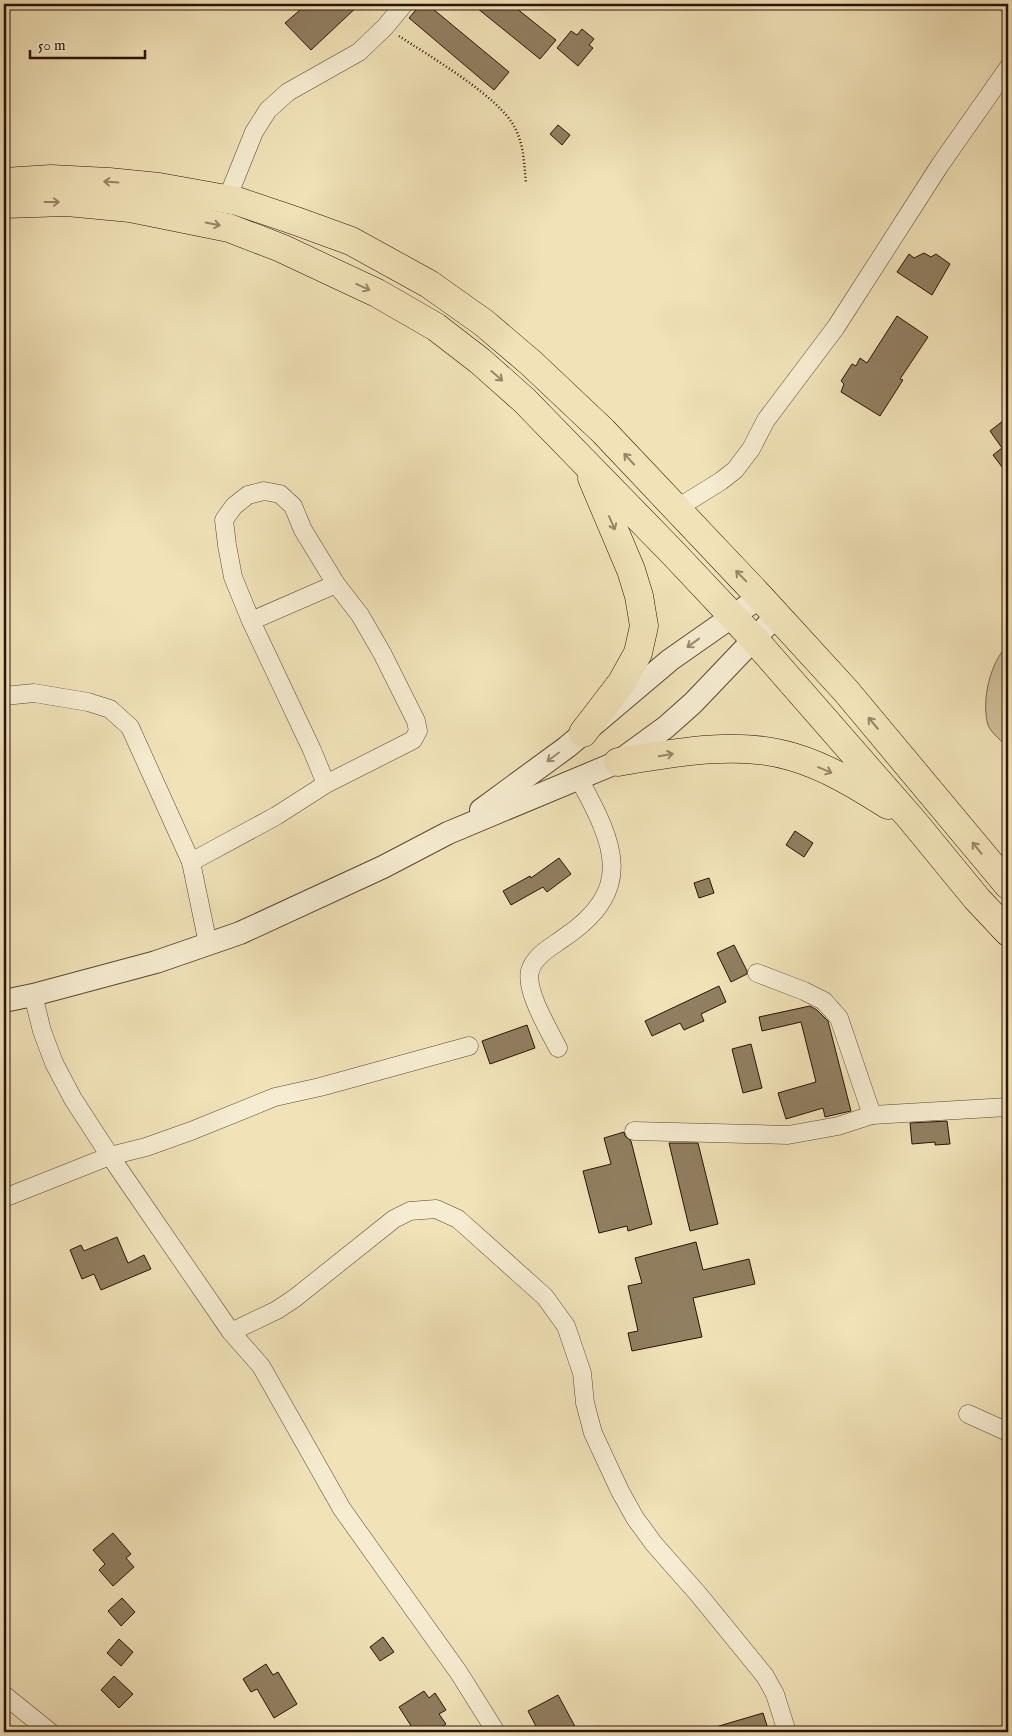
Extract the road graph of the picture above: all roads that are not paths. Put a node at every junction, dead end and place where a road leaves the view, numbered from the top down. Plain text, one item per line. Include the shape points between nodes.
1 (404, 4) edge
2 (1008, 68) edge
3 (4, 182) edge
4 (228, 199) junction
5 (4, 204) edge
6 (586, 462) junction
7 (676, 509) junction
8 (336, 584) junction
9 (769, 606) junction
10 (733, 615) junction
11 (251, 621) junction
12 (754, 639) junction
13 (4, 696) edge
14 (583, 733) junction
15 (618, 762) junction
16 (579, 779) junction
17 (326, 784) junction
18 (913, 821) junction
19 (448, 833) junction
20 (191, 862) junction
21 (1008, 885) edge
22 (1008, 932) edge
23 (208, 944) junction
24 (757, 973) dead end
25 (33, 995) junction
26 (4, 1001) edge
27 (469, 1046) dead end
28 (558, 1048) dead end
29 (1008, 1108) edge
30 (872, 1114) junction
31 (634, 1131) dead end
32 (110, 1156) junction
33 (4, 1198) edge
34 (231, 1332) junction
35 (968, 1414) dead end
36 (1008, 1432) edge
37 (4, 1695) edge
38 (50, 1732) edge
39 (496, 1732) edge
40 (787, 1732) edge

1 - 4 street via 359,52 288,92 268,110 254,132
2 - 7 street via 836,327 766,420 746,456 721,481
4 -> 3 highway via 109,182 51,179
7 -> 4 highway via 603,431 531,364 484,323 437,289 351,242 296,220
5 -> 6 highway via 66,202 130,208 229,228 281,248 377,294 436,328 524,400
6 - 10 highway
6 -> 14 highway via 631,570 644,626 638,653 622,682
9 -> 7 highway
8 - 11 street
8 - 11 street via 292,506 280,494 264,491 248,494 224,520 233,577
8 - 17 street via 360,615 382,653 418,731 413,740
9 - 10 street
9 - 12 street
21 -> 9 highway via 846,691
10 - 12 highway
10 -> 14 street via 670,660
11 - 17 street
12 - 15 street via 693,703
12 - 18 highway
13 - 20 street via 34,693 110,709 130,727
14 -> 19 street
15 - 16 street
15 -> 18 highway via 718,749 758,750 792,756 832,772
16 - 19 street
16 - 28 street via 605,830 612,874 606,894 590,916 537,958 530,970 530,984
17 - 20 street via 276,816
18 - 22 highway
19 - 23 street via 281,915
20 - 23 street
23 - 25 street via 156,962
24 - 30 street via 824,1001 839,1018
25 - 26 street
25 - 32 street via 54,1063
27 - 32 street via 275,1097 146,1147
29 - 30 street
30 - 31 street via 838,1126 788,1136
32 - 33 street
32 - 34 street
34 - 39 street via 261,1366 342,1509 459,1673
34 - 40 street via 295,1298 394,1219 410,1211 436,1209 458,1219 545,1297 566,1326 582,1373 593,1433 620,1491 654,1544 765,1676 775,1694
35 - 36 street
37 - 38 street

